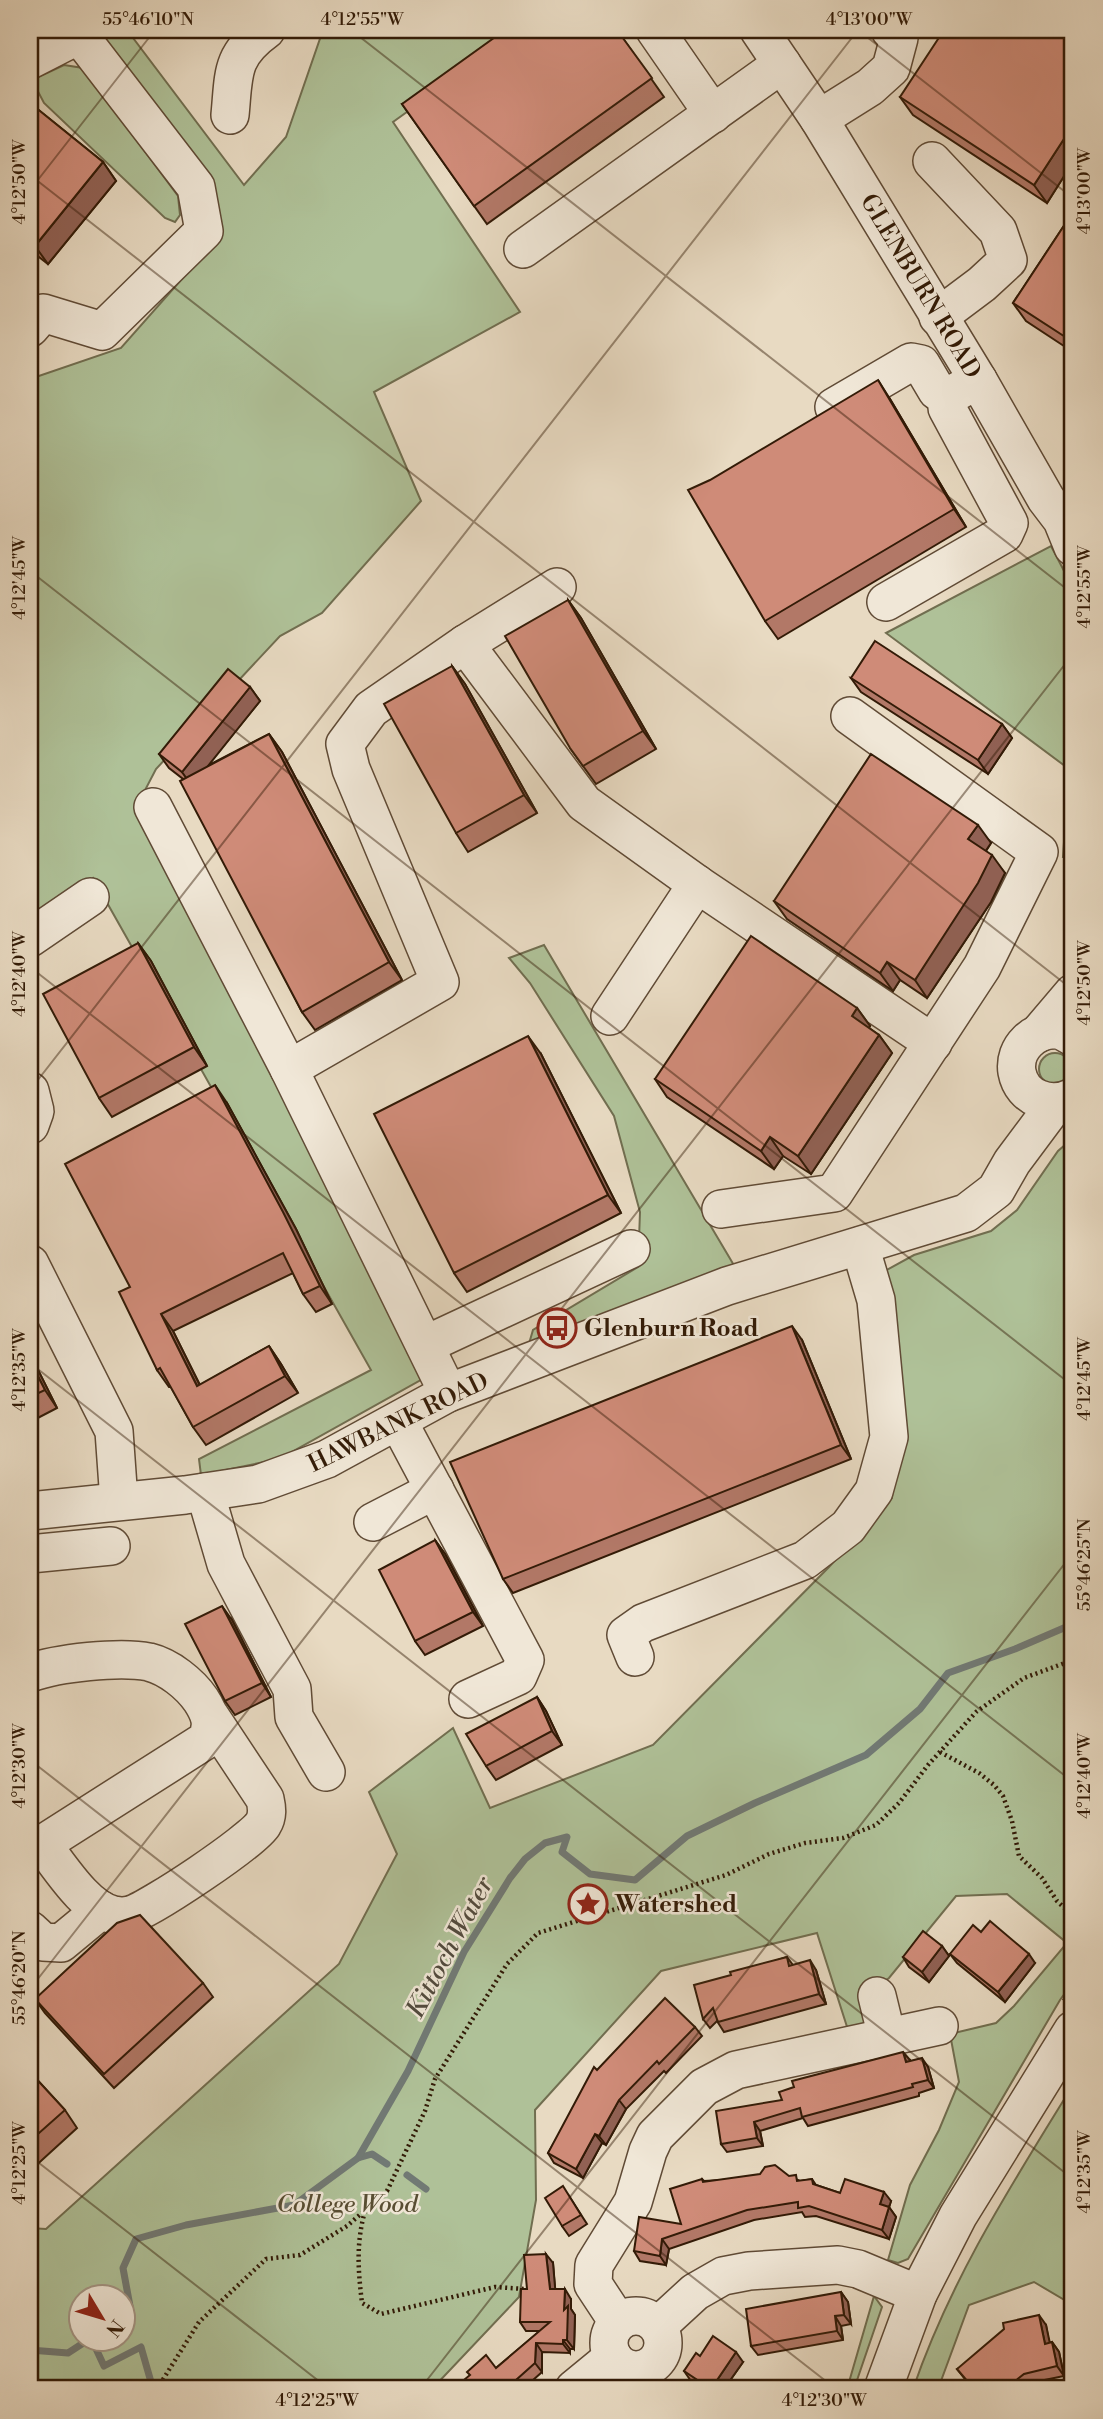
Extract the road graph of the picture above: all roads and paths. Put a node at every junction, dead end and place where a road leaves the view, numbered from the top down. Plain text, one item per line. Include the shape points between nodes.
1 (266, 30) edge
2 (655, 30) edge
3 (759, 30) edge
4 (890, 30) edge
5 (77, 33) edge
6 (30, 60) edge
7 (782, 64) junction
8 (713, 114) junction
9 (230, 116) dead end
10 (819, 119) junction
11 (932, 161) dead end
12 (523, 249) dead end
13 (938, 317) junction
14 (30, 328) edge
15 (963, 388) junction
16 (806, 424) edge
17 (1070, 527) edge
18 (557, 587) dead end
19 (886, 602) dead end
20 (465, 644) junction
21 (850, 716) dead end
22 (153, 807) dead end
23 (697, 884) junction
24 (90, 897) dead end
25 (30, 938) edge
26 (1073, 993) edge
27 (610, 1016) dead end
28 (1056, 1035) edge
29 (933, 1043) junction
30 (289, 1069) junction
31 (1017, 1072) junction
32 (30, 1091) edge
33 (1065, 1100) edge
34 (30, 1125) edge
35 (1012, 1162) junction
36 (834, 1193) junction
37 (721, 1209) dead end
38 (631, 1249) dead end
39 (851, 1249) junction
40 (30, 1264) edge
41 (425, 1345) junction
42 (448, 1393) junction
43 (398, 1420) junction
44 (435, 1490) junction
45 (205, 1492) junction
46 (119, 1501) junction
47 (30, 1511) edge
48 (373, 1521) dead end
49 (111, 1546) dead end
50 (30, 1554) edge
51 (635, 1657) dead end
52 (1073, 1660) edge
53 (30, 1673) edge
54 (468, 1699) dead end
55 (210, 1716) junction
56 (940, 1752) junction
57 (326, 1772) dead end
58 (36, 1848) edge
59 (101, 1910) junction
60 (1073, 1916) edge
61 (30, 1930) edge
62 (877, 1996) dead end
63 (939, 2026) dead end
64 (1073, 2030) edge
65 (887, 2036) junction
66 (365, 2210) junction
67 (531, 2288) edge
68 (918, 2294) junction
69 (618, 2322) junction
70 (658, 2326) junction
71 (613, 2357) junction
72 (157, 2389) edge
73 (574, 2389) edge
74 (883, 2389) edge

1 - 9 street via 248,45 236,64
2 - 8 street
3 - 7 street, GLENBURN ROAD
4 - 10 street via 899,38 891,68
5 - 6 street
5 - 14 street via 196,187 204,231 102,331 43,313
7 - 8 street
7 - 10 street, GLENBURN ROAD
8 - 12 street
10 - 13 street, GLENBURN ROAD
11 - 13 street via 998,231 1007,260
13 - 15 street, GLENBURN ROAD
15 - 16 street via 937,391 921,364 911,362
15 - 17 street, GLENBURN ROAD
15 - 19 street via 947,408 1009,523 1004,534
18 - 20 street
20 - 23 street via 584,803
20 - 30 street via 371,709 345,744 351,769 440,982
21 - 29 street via 1039,852 982,967
22 - 30 street
23 - 27 street
23 - 29 street
24 - 25 street
26 - 28 street
28 - 31 street, HAWBANK ROAD via 1026,1042 1018,1056
29 - 36 street
30 - 41 street
31 - 33 street via 1024,1088 1038,1100
31 - 35 street, HAWBANK ROAD
32 - 34 street via 36,1111
33 - 35 street, HAWBANK ROAD
35 - 39 street, HAWBANK ROAD via 996,1190 966,1213
36 - 37 street
36 - 39 street via 835,1215
38 - 41 street
39 - 42 street, HAWBANK ROAD via 727,1286
39 - 51 street via 876,1300 889,1437 874,1491 848,1527 805,1560 643,1623 626,1634
40 - 46 street via 114,1431
41 - 42 street
42 - 43 street, HAWBANK ROAD
43 - 44 street
43 - 45 street, HAWBANK ROAD via 327,1459 258,1484
44 - 48 street
44 - 54 street via 525,1660 518,1676
45 - 46 street, HAWBANK ROAD
45 - 57 street via 226,1564 292,1689 294,1717
46 - 47 street, HAWBANK ROAD
49 - 50 street
52 - 56 path via 1024,1678 976,1712
53 - 55 street via 80,1663 150,1662 185,1682
55 - 58 street via 212,1729 206,1740
55 - 59 street via 265,1799 268,1811 263,1824 243,1845 154,1903 130,1915
56 - 60 path via 979,1773 1003,1796 1019,1856
56 - 66 path via 876,1825 843,1838 769,1854 726,1875 538,1933 507,1964 435,2079 387,2191
58 - 59 street
59 - 61 street via 61,1943 43,1942
62 - 65 street
63 - 65 street
64 - 68 street via 958,2216
65 - 69 street via 736,2070 704,2087 655,2136 633,2202 594,2265 593,2284
66 - 67 path via 357,2268 362,2302 381,2314 495,2287
66 - 72 path via 300,2255 267,2259 199,2322
68 - 70 street via 838,2265 749,2271 723,2276 695,2292
68 - 74 street
69 - 70 street via 639,2316
69 - 71 street via 609,2339
70 - 71 street via 663,2350 646,2369 634,2371
71 - 73 street

